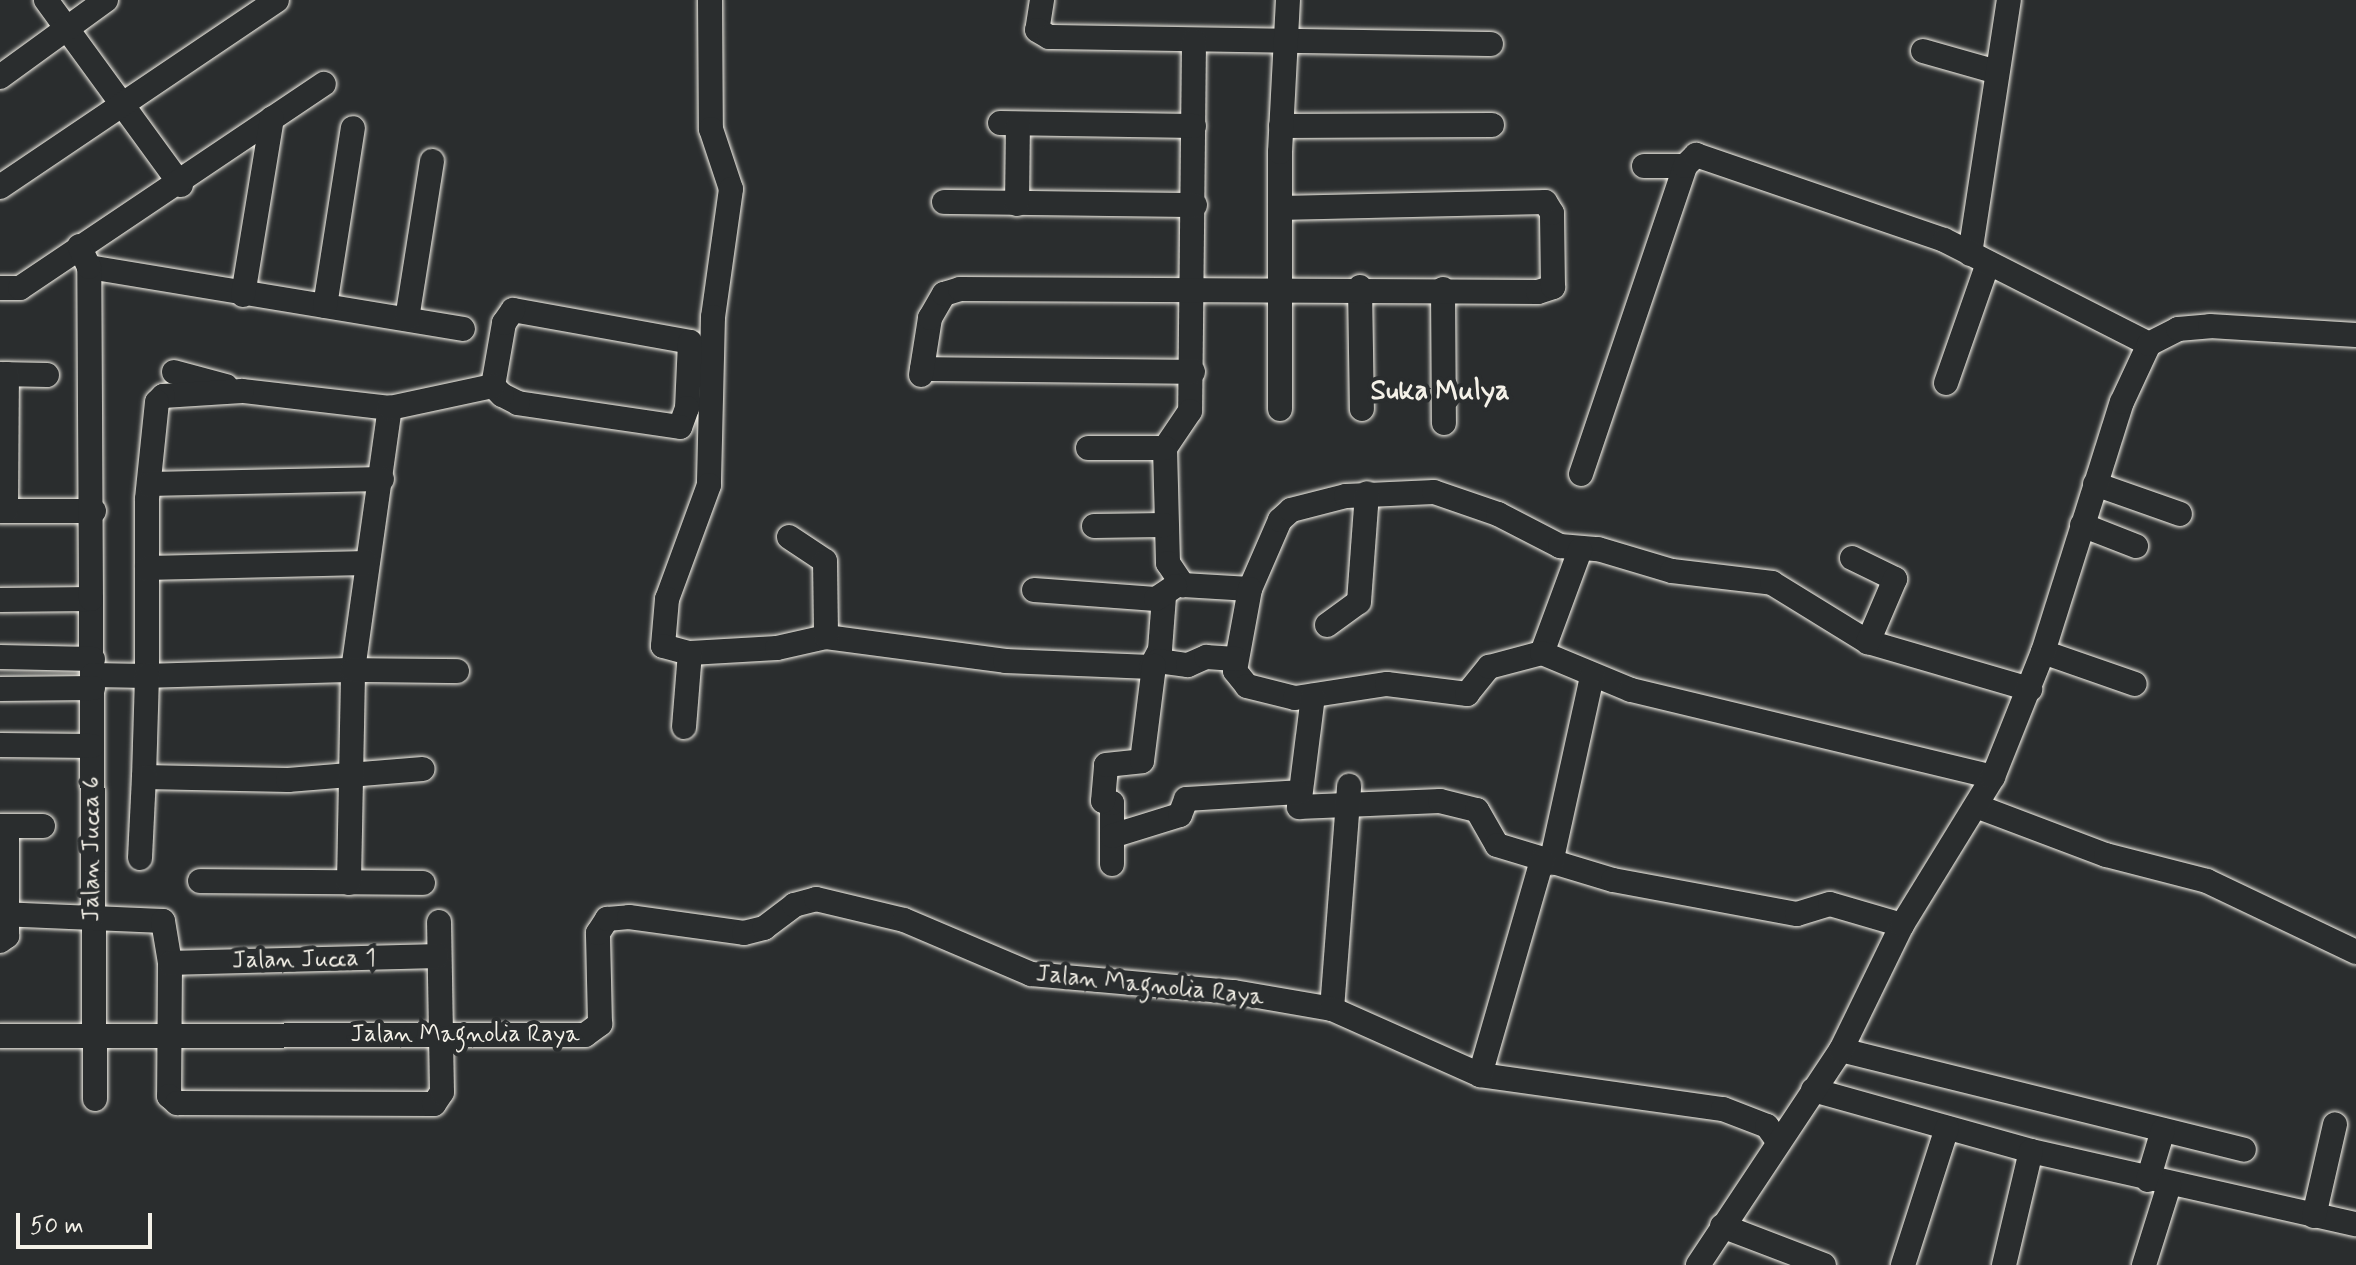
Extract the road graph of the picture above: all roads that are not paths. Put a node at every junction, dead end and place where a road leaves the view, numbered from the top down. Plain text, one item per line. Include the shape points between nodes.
1 (46, 0) edge
2 (106, 0) edge
3 (277, 0) edge
4 (710, 0) edge
5 (1042, 0) edge
6 (1288, 0) edge
7 (2009, 0) edge
8 (66, 28) junction
9 (1282, 40) junction
10 (1194, 41) junction
11 (1491, 44) dead end
12 (1923, 51) dead end
13 (1997, 72) junction
14 (0, 77) edge
15 (324, 84) dead end
16 (121, 106) junction
17 (272, 118) junction
18 (1492, 125) dead end
19 (1194, 126) junction
20 (1281, 126) junction
21 (353, 128) dead end
22 (432, 161) dead end
23 (1644, 166) dead end
24 (1685, 166) junction
25 (181, 185) junction
26 (0, 187) edge
27 (944, 202) dead end
28 (1017, 204) junction
29 (1195, 205) junction
30 (1280, 208) junction
31 (84, 256) junction
32 (1979, 258) junction
33 (1278, 287) junction
34 (1360, 287) junction
35 (0, 288) edge
36 (1193, 289) junction
37 (1443, 289) junction
38 (243, 295) junction
39 (325, 306) junction
40 (407, 319) junction
41 (463, 329) dead end
42 (2356, 335) edge
43 (2149, 344) junction
44 (174, 372) dead end
45 (1193, 372) junction
46 (4, 374) edge
47 (47, 375) dead end
48 (1946, 383) dead end
49 (493, 386) junction
50 (242, 391) junction
51 (390, 408) junction
52 (1280, 409) dead end
53 (1362, 409) dead end
54 (1444, 423) dead end
55 (3, 430) edge
56 (1088, 448) dead end
57 (1165, 448) junction
58 (1581, 474) dead end
59 (382, 479) junction
60 (149, 484) junction
61 (2095, 484) junction
62 (1367, 493) junction
63 (3, 511) edge
64 (94, 511) junction
65 (2180, 514) dead end
66 (1164, 525) junction
67 (2082, 525) junction
68 (1094, 526) dead end
69 (789, 537) dead end
70 (2136, 546) dead end
71 (1580, 550) junction
72 (1852, 558) dead end
73 (366, 563) junction
74 (147, 568) junction
75 (1171, 589) junction
76 (1250, 589) junction
77 (1034, 590) dead end
78 (91, 599) junction
79 (0, 600) edge
80 (1327, 625) dead end
81 (826, 637) junction
82 (1868, 642) junction
83 (2043, 652) junction
84 (690, 653) junction
85 (1542, 653) junction
86 (0, 657) edge
87 (1236, 659) junction
88 (1156, 663) junction
89 (353, 670) junction
90 (457, 671) dead end
91 (93, 674) junction
92 (147, 676) junction
93 (1592, 676) junction
94 (2135, 684) dead end
95 (0, 689) edge
96 (2030, 689) junction
97 (1313, 696) junction
98 (684, 727) dead end
99 (0, 745) edge
100 (92, 746) junction
101 (423, 769) dead end
102 (144, 777) junction
103 (350, 777) junction
104 (1993, 777) junction
105 (1299, 792) junction
106 (1349, 796) junction
107 (1976, 806) junction
108 (4, 826) edge
109 (43, 826) dead end
110 (1112, 836) junction
111 (140, 858) dead end
112 (1547, 861) junction
113 (1112, 864) dead end
114 (200, 881) dead end
115 (349, 883) junction
116 (423, 883) dead end
117 (3, 914) edge
118 (91, 920) junction
119 (439, 922) dead end
120 (1902, 925) junction
121 (3, 941) edge
122 (2356, 952) edge
123 (437, 956) junction
124 (170, 963) junction
125 (1332, 1009) junction
126 (169, 1035) junction
127 (0, 1036) edge
128 (93, 1036) junction
129 (439, 1036) junction
130 (1841, 1050) junction
131 (1480, 1075) junction
132 (1813, 1090) junction
133 (95, 1099) dead end
134 (2335, 1124) dead end
135 (1947, 1128) junction
136 (2163, 1130) junction
137 (1778, 1141) junction
138 (2244, 1150) dead end
139 (2031, 1151) junction
140 (2159, 1182) junction
141 (2314, 1216) junction
142 (2356, 1224) edge
143 (1722, 1226) junction
144 (1698, 1265) edge
145 (1824, 1265) edge
146 (1903, 1265) edge
147 (2004, 1265) edge
148 (2144, 1265) edge

1 - 8 street
2 - 8 street
3 - 16 street
4 - 84 street via 711,129 731,189 713,317 709,485 667,599 662,643 666,649
5 - 10 street via 1037,30 1049,37
6 - 9 street
7 - 13 street
8 - 14 street
8 - 16 street
9 - 10 street
9 - 11 street
9 - 20 street
10 - 19 street
12 - 13 street
13 - 32 street
15 - 17 street
16 - 25 street
16 - 26 street
17 - 25 street
17 - 38 street
18 - 20 street
19 - 28 street via 1009,124
19 - 29 street
20 - 30 street
21 - 39 street
22 - 40 street
23 - 24 street
24 - 32 street via 1696,155 1710,156
24 - 58 street
25 - 31 street
27 - 28 street
28 - 29 street
29 - 36 street
30 - 33 street
30 - 37 street via 1549,204 1551,290
31 - 35 street via 20,288
31 - 38 street
31 - 64 street, Jalan Jucca 6
32 - 43 street
32 - 48 street
33 - 34 street
33 - 36 street
33 - 52 street
34 - 37 street
34 - 53 street
36 - 45 street
36 - 45 street via 951,290 930,318 922,372
37 - 54 street
38 - 39 street
39 - 40 street
40 - 41 street
42 - 43 street via 2210,326 2178,329
43 - 61 street
44 - 50 street
45 - 57 street via 1187,421
46 - 47 street
46 - 55 street
49 - 49 street via 504,323 513,310 690,342 687,408 680,427 518,403
49 - 51 street
50 - 51 street
50 - 60 street via 163,396 157,402
51 - 59 street
55 - 63 street
56 - 57 street
57 - 66 street
59 - 60 street
59 - 73 street
60 - 74 street
61 - 65 street
61 - 67 street
62 - 71 street via 1434,492 1498,514 1536,538
62 - 76 street via 1285,514
62 - 80 street via 1359,602
63 - 64 street
64 - 78 street, Jalan Jucca 6
66 - 68 street
66 - 75 street
67 - 70 street
67 - 83 street
69 - 81 street via 825,561
71 - 82 street via 1598,549 1672,571 1772,583
71 - 85 street
72 - 82 street via 1895,579
73 - 74 street
73 - 89 street
74 - 92 street
75 - 76 street
75 - 77 street
75 - 88 street
76 - 87 street
78 - 79 street
78 - 91 street, Jalan Jucca 6
81 - 84 street via 777,648
81 - 88 street via 1005,661
82 - 96 street
83 - 94 street
83 - 96 street
84 - 98 street
85 - 93 street
85 - 97 street via 1489,667 1467,694 1387,684
86 - 91 street
87 - 88 street
87 - 97 street via 1238,679 1247,686 1282,698
88 - 110 street via 1142,761 1137,766 1106,765 1103,801 1112,803
89 - 90 street
89 - 92 street
89 - 103 street
91 - 92 street
91 - 95 street
91 - 100 street, Jalan Jucca 6
92 - 102 street
93 - 104 street
93 - 112 street
96 - 104 street
97 - 105 street via 1310,753
99 - 100 street
100 - 118 street, Jalan Jucca 6
101 - 103 street
102 - 103 street
102 - 111 street
103 - 115 street
104 - 107 street
105 - 106 street via 1297,805 1303,808
105 - 110 street via 1187,799 1180,815
106 - 112 street via 1474,808 1493,842
106 - 125 street
107 - 120 street
107 - 122 street via 2106,855 2207,881
108 - 109 street
108 - 117 street
110 - 113 street
112 - 120 street via 1613,880 1797,914 1830,904
112 - 131 street
114 - 115 street
115 - 116 street
117 - 118 street
117 - 121 street
118 - 124 street via 160,920 166,925
118 - 128 street, Jalan Jucca 6
119 - 123 street
120 - 130 street
123 - 124 street, Jalan Jucca 1
123 - 129 street
124 - 126 street
125 - 129 street, Jalan Magnolia Raya via 1234,992 1031,974 904,920 816,899 794,905 764,928 744,933 629,917 607,919 598,933 597,1029 585,1035
125 - 131 street, Jalan Magnolia Raya
126 - 128 street, Jalan Magnolia Raya
126 - 129 street, Jalan Magnolia Raya
126 - 129 street via 169,1096 177,1103 425,1105 434,1104 442,1092
127 - 128 street, Jalan Magnolia Raya
128 - 133 street, Jalan Jucca 6
130 - 132 street
130 - 136 street
131 - 137 street, Jalan Magnolia Raya via 1723,1109 1767,1126
132 - 135 street
132 - 137 street
134 - 141 street
135 - 139 street
135 - 146 street
136 - 138 street
136 - 140 street
137 - 143 street
139 - 140 street
139 - 147 street
140 - 141 street
140 - 148 street
141 - 142 street
143 - 144 street
143 - 145 street

